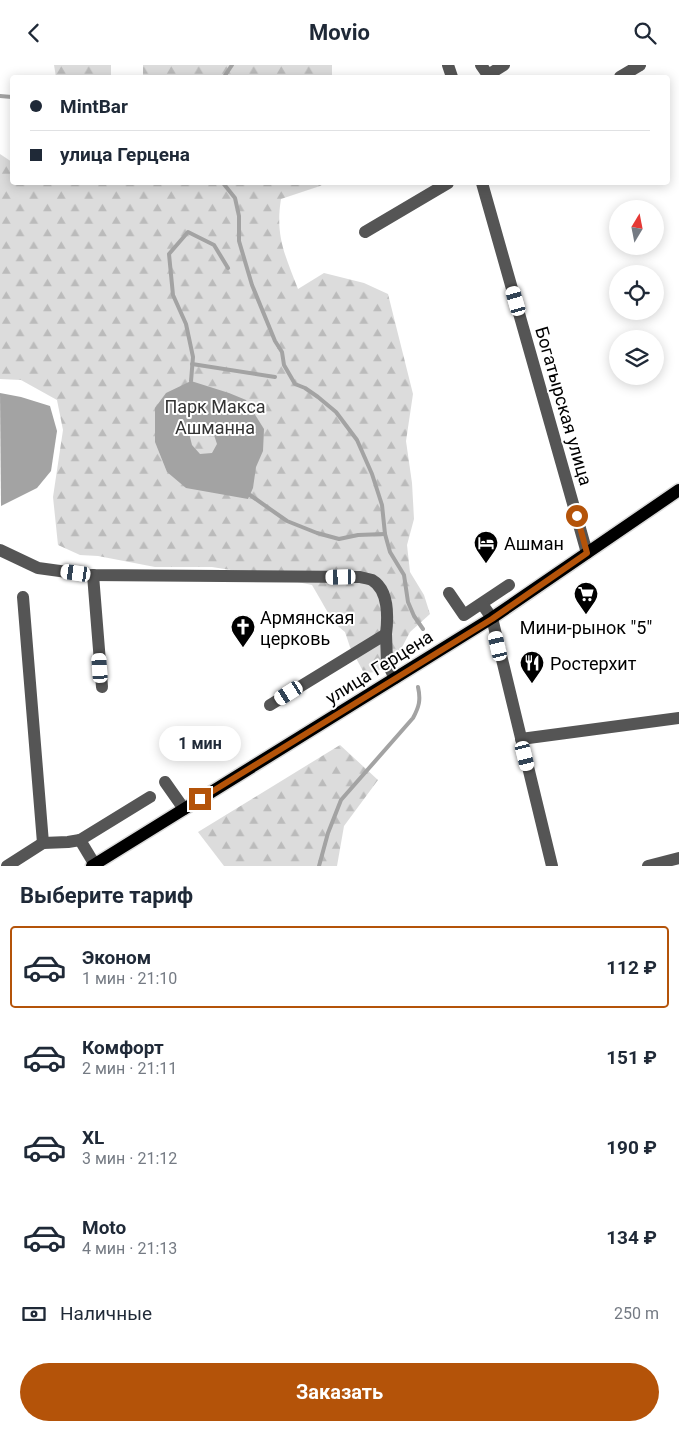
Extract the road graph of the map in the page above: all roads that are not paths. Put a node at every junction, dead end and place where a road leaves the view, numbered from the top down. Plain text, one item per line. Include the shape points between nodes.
1 (481, 65) edge
2 (504, 65) edge
3 (640, 65) edge
4 (623, 75) edge
5 (445, 185) edge
6 (483, 185) edge
7 (365, 232) dead end
8 (679, 490) edge
9 (0, 550) edge
10 (587, 553) junction
11 (93, 575) junction
12 (509, 585) dead end
13 (449, 593) dead end
14 (23, 597) dead end
15 (482, 604) junction
16 (492, 619) junction
17 (386, 634) junction
18 (395, 678) junction
19 (102, 687) dead end
20 (270, 705) dead end
21 (679, 718) edge
22 (521, 739) junction
23 (165, 782) dead end
24 (150, 797) dead end
25 (184, 809) junction
26 (80, 840) junction
27 (43, 843) junction
28 (679, 858) edge
29 (93, 865) edge
30 (7, 866) edge
31 (552, 866) edge
32 (648, 866) edge

1 - 2 street via 488,75
3 - 4 street
5 - 7 street
6 - 10 street, Богатырская улица
8 - 10 main road, улица Герцена
9 - 11 street via 38,568
10 - 16 main road, улица Герцена
11 - 17 street via 360,577 372,580 379,587 388,619
11 - 19 street
12 - 15 street
13 - 15 street via 464,615
14 - 27 street
15 - 16 street
16 - 18 main road, улица Герцена
16 - 22 street
17 - 18 street via 387,663
17 - 20 street
18 - 25 main road, улица Герцена
21 - 22 street
22 - 31 street
23 - 25 street
24 - 26 street
25 - 29 main road, улица Герцена
26 - 27 street
26 - 29 street
27 - 30 street
28 - 32 street

